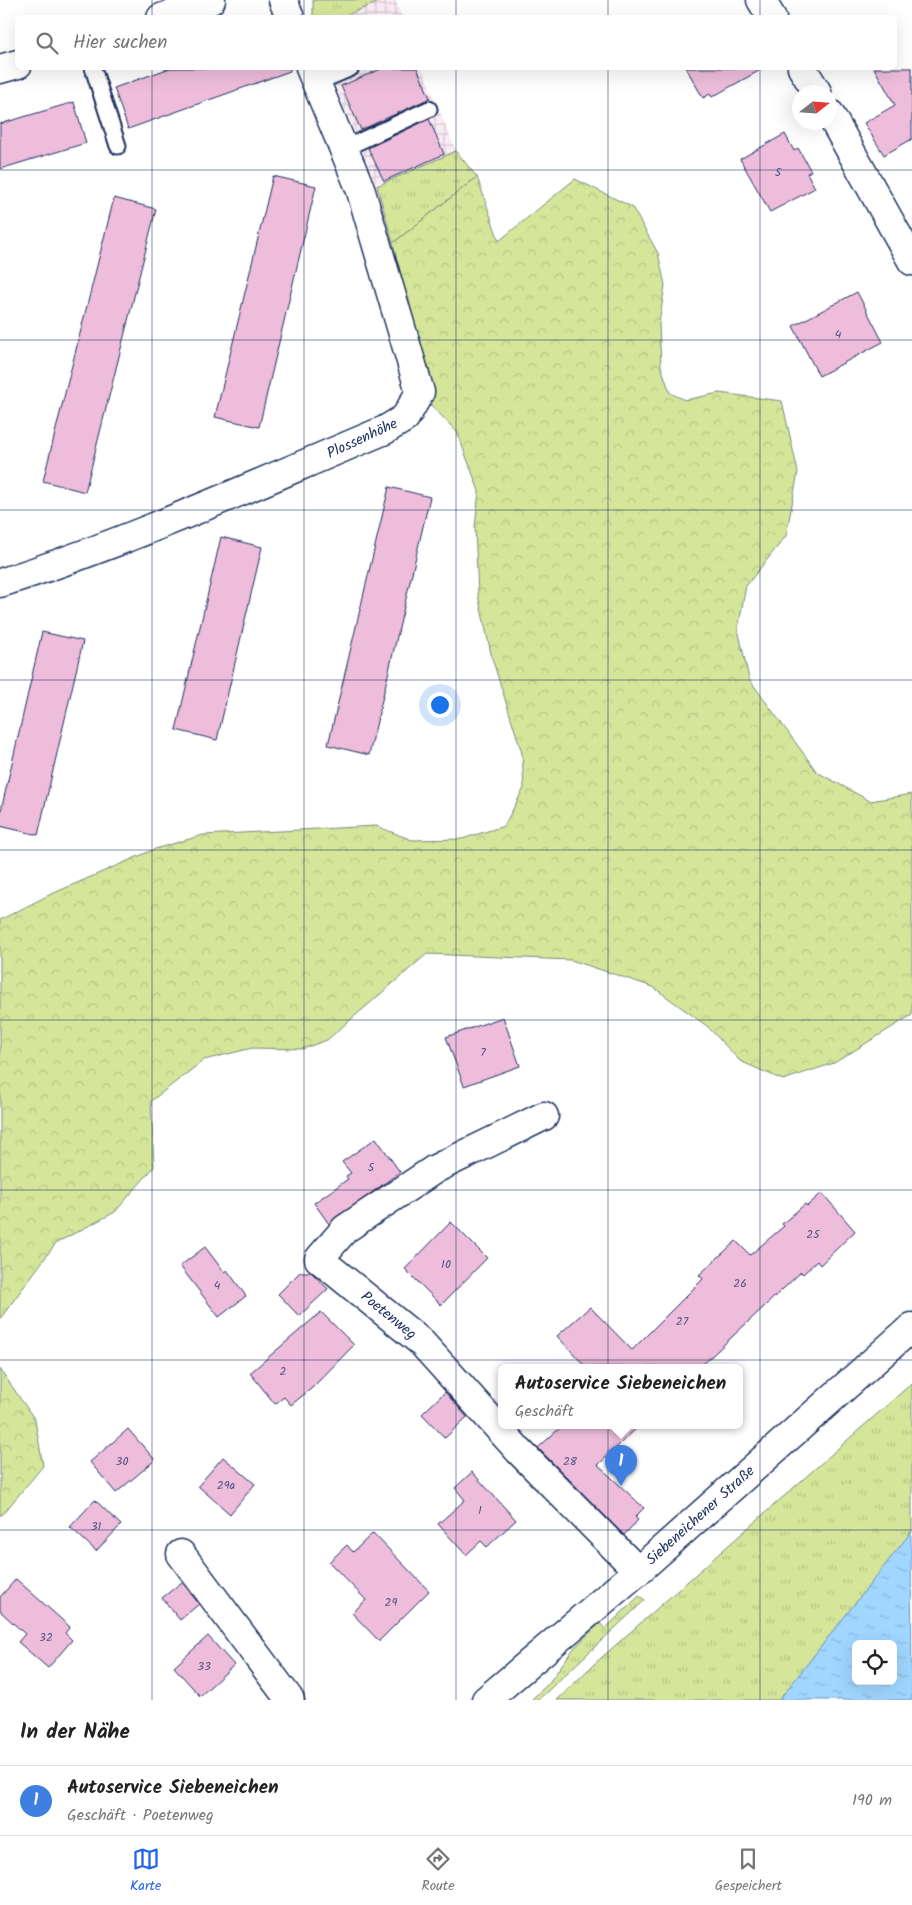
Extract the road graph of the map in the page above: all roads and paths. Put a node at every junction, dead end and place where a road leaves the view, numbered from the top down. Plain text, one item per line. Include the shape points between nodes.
1 (211, 0) edge
2 (283, 0) edge
3 (761, 0) edge
4 (169, 15) edge
5 (289, 15) edge
6 (770, 15) edge
7 (15, 65) edge
8 (0, 69) edge
9 (94, 70) edge
10 (340, 70) edge
11 (803, 70) edge
12 (313, 75) edge
13 (812, 85) edge
14 (429, 109) dead end
15 (837, 127) edge
16 (118, 146) dead end
17 (343, 149) junction
18 (912, 261) edge
19 (0, 583) edge
20 (544, 1116) dead end
21 (912, 1327) edge
22 (498, 1428) edge
23 (499, 1429) edge
24 (180, 1554) dead end
25 (638, 1571) junction
26 (290, 1700) edge
27 (486, 1700) edge

1 - 4 street
2 - 5 street
3 - 6 street
7 - 8 street
9 - 16 lane
10 - 12 lane
11 - 13 street
12 - 17 street, Plossenhöhe
14 - 17 lane
15 - 18 street
17 - 19 street, Plossenhöhe via 360,188 420,392 405,418 385,430 156,526
20 - 22 street, Poetenweg via 435,1169 345,1229 319,1259 421,1342
21 - 25 street, Siebeneichener Straße
23 - 25 street, Poetenweg
24 - 26 street
25 - 27 street, Siebeneichener Straße

